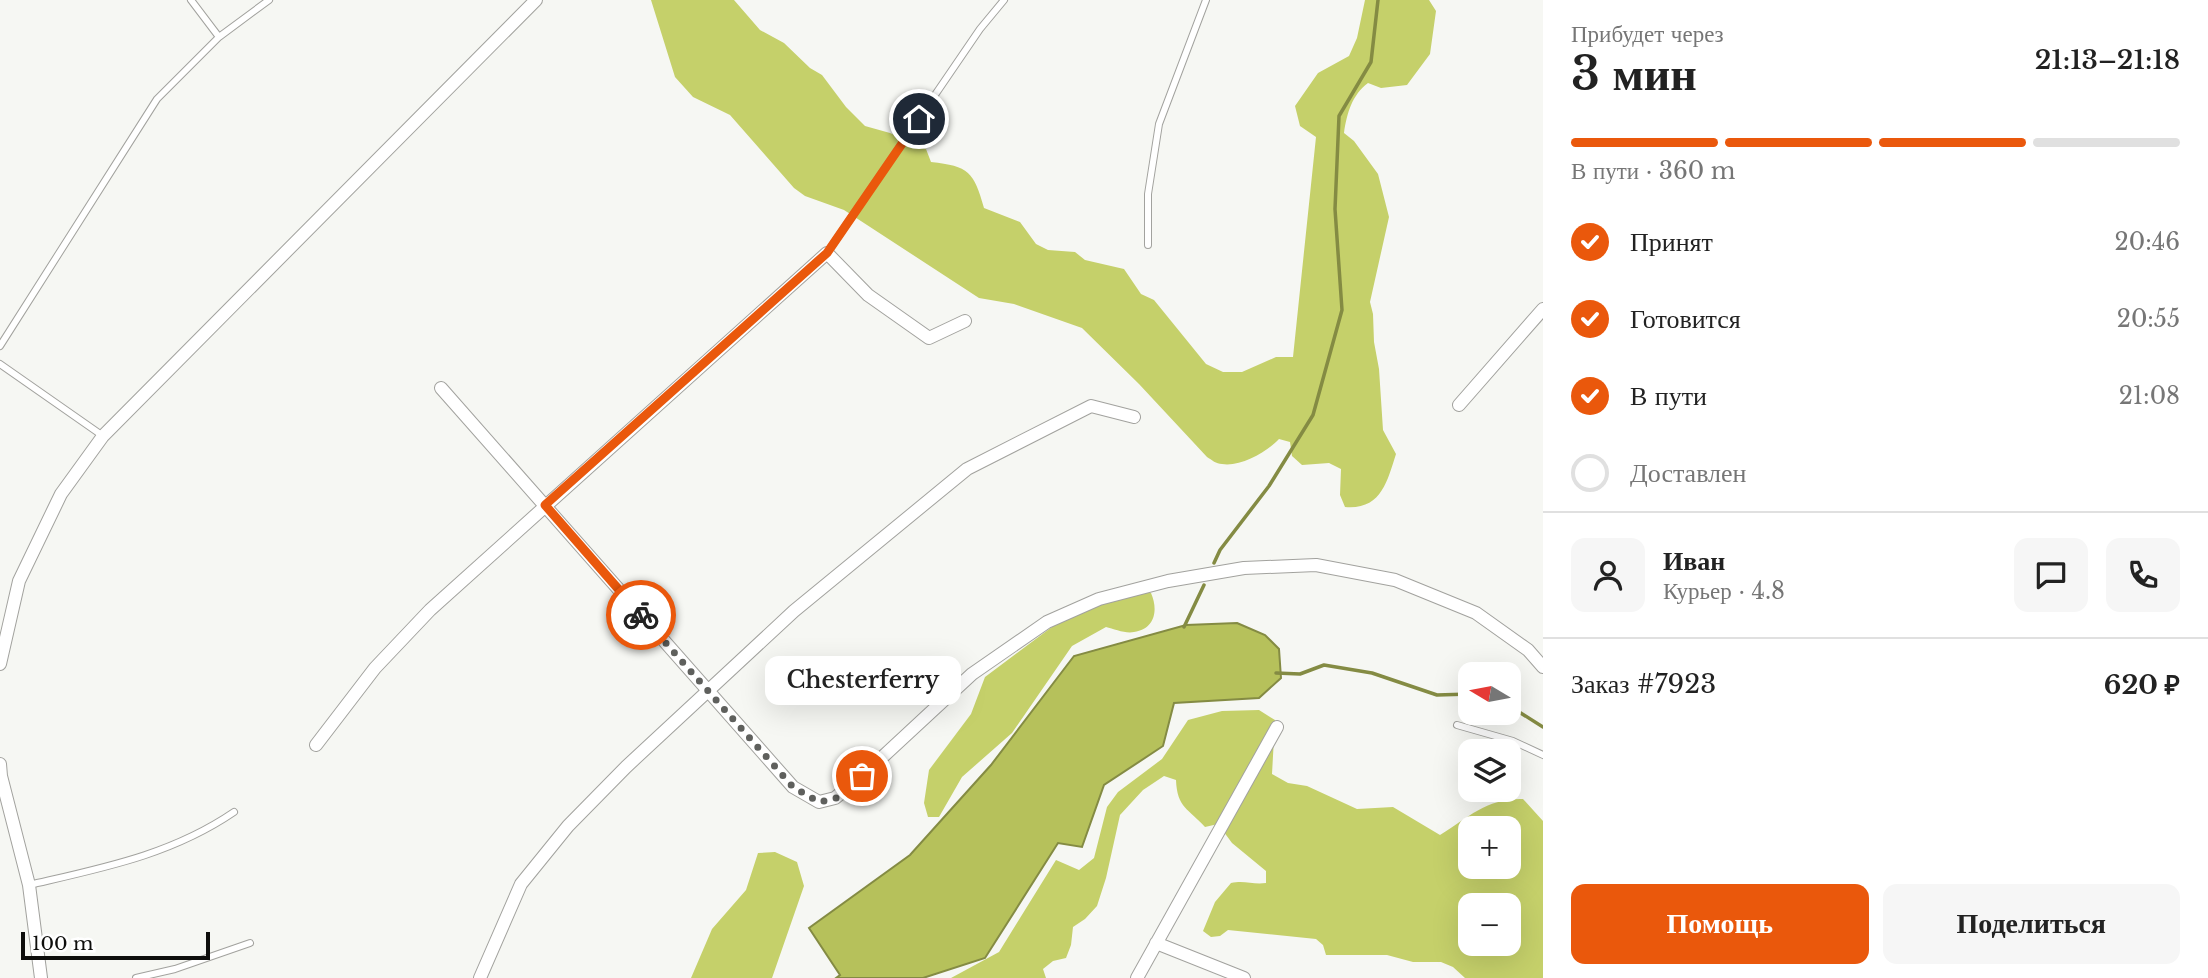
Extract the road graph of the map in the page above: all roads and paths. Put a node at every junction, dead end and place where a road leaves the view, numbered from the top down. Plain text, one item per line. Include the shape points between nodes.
1 (191, 0) edge
2 (269, 0) edge
3 (1004, 0) edge
4 (1206, 0) edge
5 (532, 1) edge
6 (219, 37) junction
7 (1148, 245) dead end
8 (827, 253) junction
9 (1543, 309) edge
10 (965, 321) dead end
11 (0, 346) edge
12 (0, 365) edge
13 (441, 388) dead end
14 (1459, 405) dead end
15 (1134, 417) dead end
16 (103, 436) junction
17 (545, 505) junction
18 (0, 664) edge
19 (1543, 667) edge
20 (708, 690) junction
21 (1457, 725) dead end
22 (1277, 727) dead end
23 (316, 745) dead end
24 (1543, 755) edge
25 (0, 764) edge
26 (234, 812) dead end
27 (29, 885) junction
28 (250, 943) dead end
29 (1156, 943) junction
30 (41, 978) edge
31 (136, 978) edge
32 (480, 978) edge
33 (1137, 978) edge
34 (1244, 978) edge

1 - 6 lane
2 - 6 lane
3 - 8 lane
4 - 7 lane via 1159,124 1148,194
5 - 16 street
6 - 11 lane via 156,99
8 - 10 street via 868,295 929,338
8 - 17 street
9 - 14 street
12 - 16 lane
13 - 17 street
15 - 20 street via 1091,405 967,469 794,611
16 - 18 street via 61,494 19,581
17 - 20 street
17 - 23 street via 430,610 375,668
19 - 20 street via 1528,650 1476,613 1395,580 1316,565 1244,568 1168,582 1100,599 1047,622 972,674 835,799 819,802 793,787
20 - 32 street via 568,826 521,884
21 - 24 lane
22 - 29 street
25 - 27 street
26 - 27 lane via 206,831 132,861
27 - 30 street
28 - 31 lane
29 - 33 street
29 - 34 street

